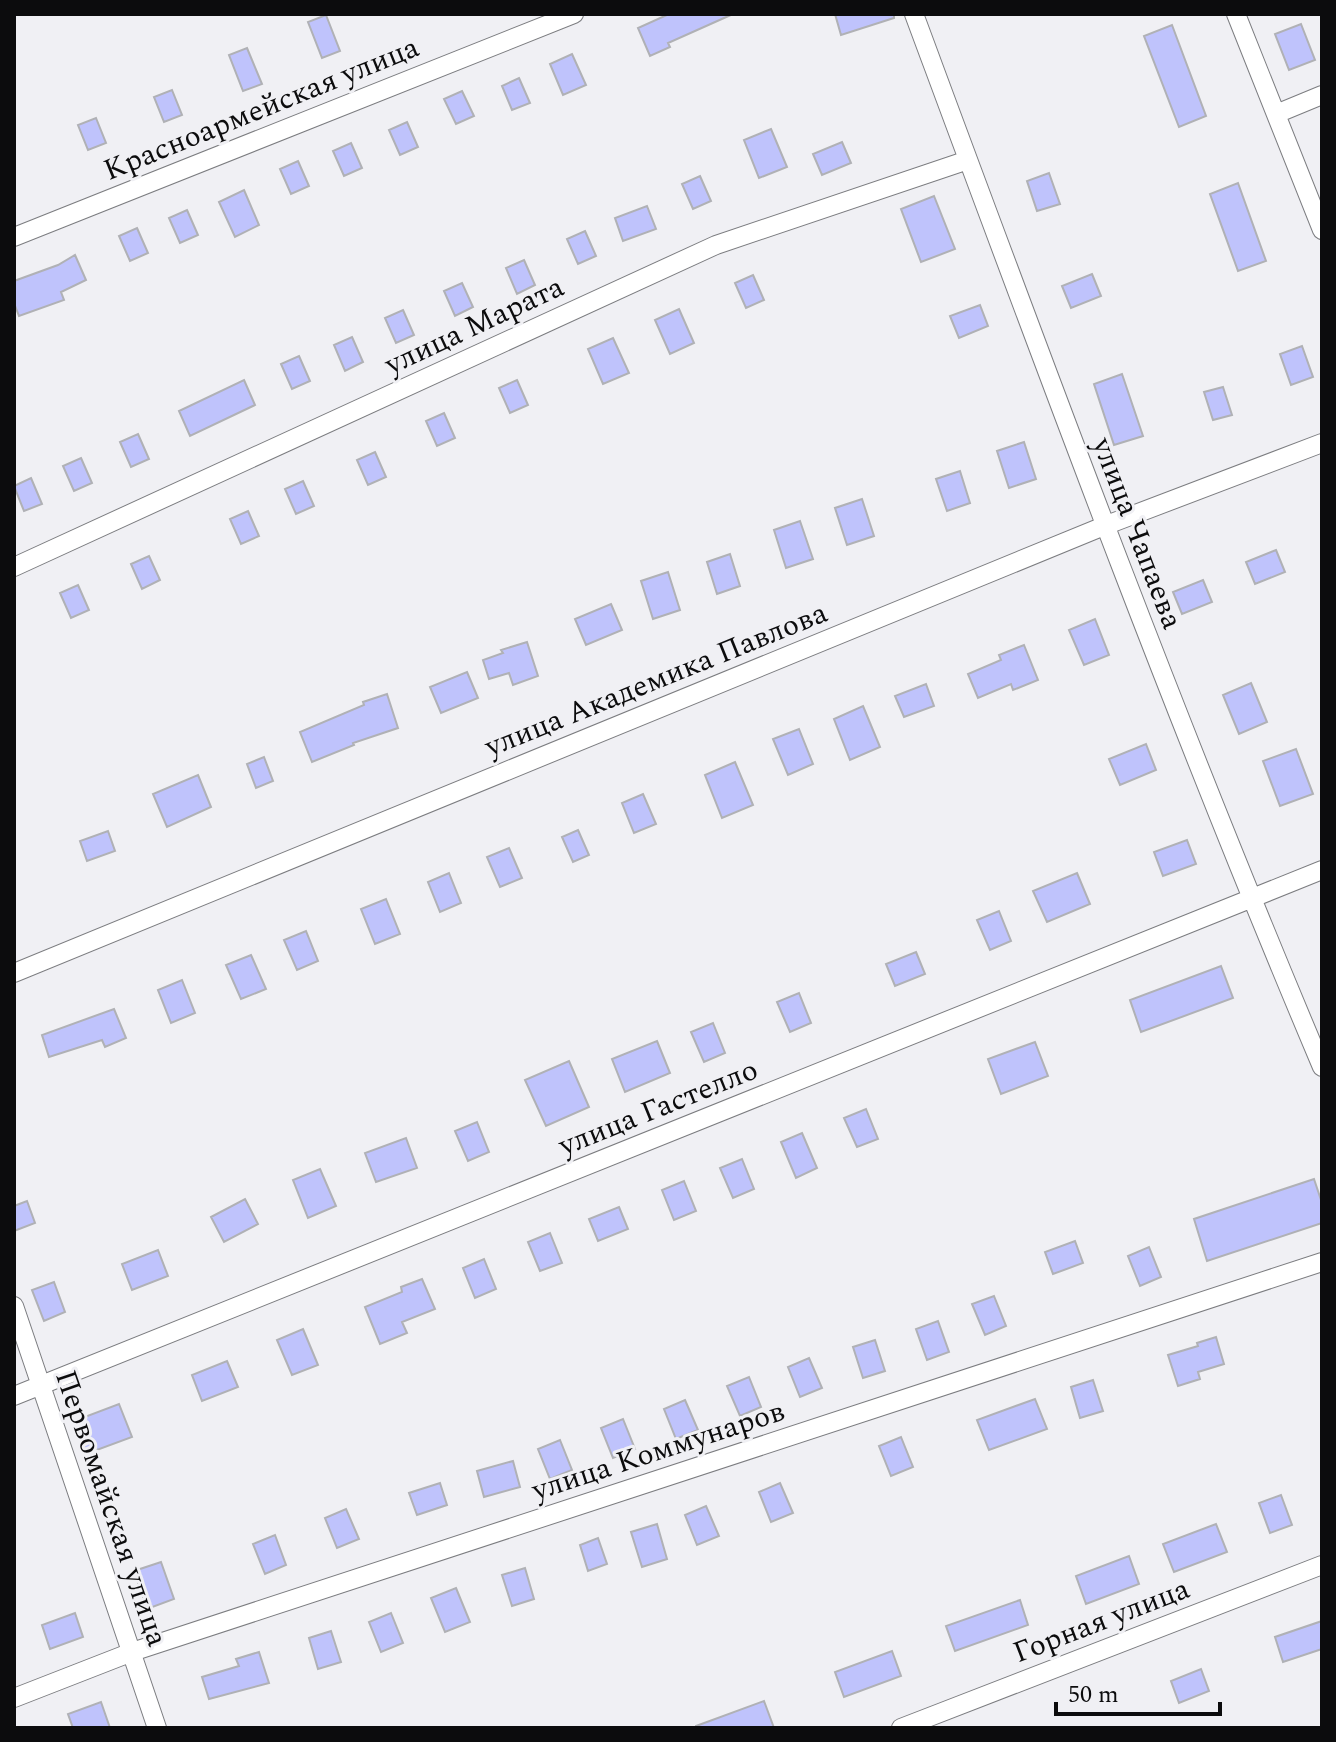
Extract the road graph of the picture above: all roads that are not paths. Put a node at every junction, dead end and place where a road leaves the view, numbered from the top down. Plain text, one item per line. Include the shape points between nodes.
1 (574, 14) edge
2 (914, 14) edge
3 (1236, 14) edge
4 (1322, 95) edge
5 (1276, 114) junction
6 (968, 160) junction
7 (1322, 230) edge
8 (14, 237) edge
9 (1322, 443) edge
10 (1104, 526) junction
11 (14, 567) edge
12 (1322, 870) edge
13 (1250, 899) junction
14 (14, 973) edge
15 (1322, 1067) edge
16 (1322, 1262) edge
17 (14, 1306) edge
18 (41, 1385) junction
19 (14, 1396) edge
20 (1322, 1565) edge
21 (132, 1652) junction
22 (14, 1698) edge
23 (157, 1728) edge
24 (901, 1728) edge

1 - 8 street, Красноармейская улица
2 - 6 street, улица Чапаева
3 - 5 street
4 - 5 street
5 - 7 street
6 - 10 street, улица Чапаева
6 - 11 street, улица Марата via 716,245
9 - 10 street, улица Академика Павлова
10 - 13 street, улица Чапаева
10 - 14 street, улица Академика Павлова
12 - 13 street, улица Гастелло
13 - 15 street, улица Чапаева
13 - 18 street, улица Гастелло
16 - 21 street, улица Коммунаров
17 - 18 street, Первомайская улица
18 - 19 street, улица Гастелло
18 - 21 street, Первомайская улица
20 - 24 street, Горная улица
21 - 22 street, улица Коммунаров
21 - 23 street, Первомайская улица

